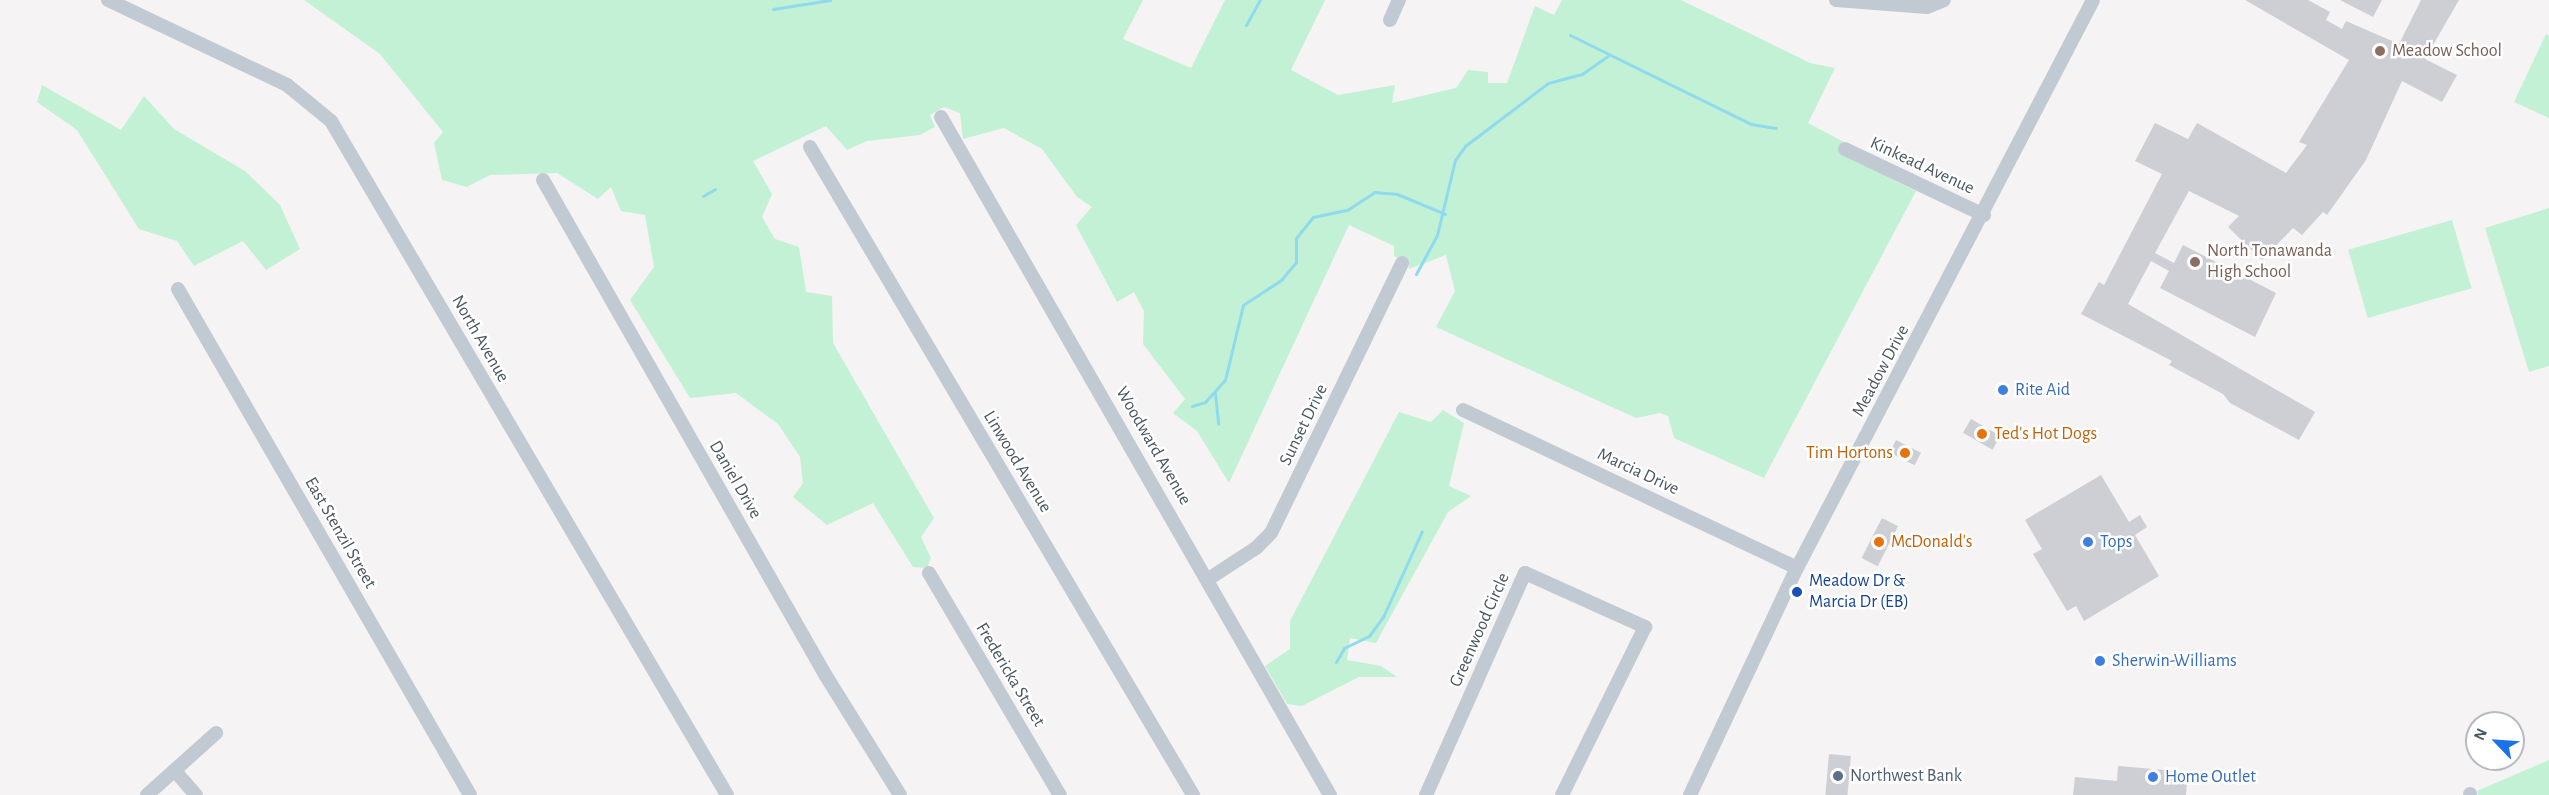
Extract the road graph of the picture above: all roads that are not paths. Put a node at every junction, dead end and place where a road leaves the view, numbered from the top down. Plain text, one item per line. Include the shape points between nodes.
1 (108, 0) edge
2 (1399, 0) edge
3 (1836, 0) edge
4 (1944, 0) edge
5 (2093, 0) edge
6 (1390, 20) dead end
7 (941, 117) dead end
8 (810, 147) dead end
9 (1845, 149) dead end
10 (543, 180) dead end
11 (1984, 215) junction
12 (1402, 263) dead end
13 (178, 289) dead end
14 (1463, 410) dead end
15 (1797, 568) junction
16 (929, 573) dead end
17 (1210, 578) junction
18 (216, 733) dead end
19 (175, 771) junction
20 (147, 795) edge
21 (196, 795) edge
22 (471, 795) edge
23 (727, 795) edge
24 (900, 795) edge
25 (1060, 795) edge
26 (1193, 795) edge
27 (1330, 795) edge
28 (1426, 795) edge
29 (1562, 795) edge
30 (1690, 795) edge

1 - 23 street, North Avenue via 287,85 331,121
2 - 6 street
3 - 4 street via 1927,7
5 - 11 street, Meadow Drive
7 - 17 street, Woodward Avenue
8 - 26 street, Linwood Avenue
9 - 11 street, Kinkead Avenue
10 - 24 street, Daniel Drive via 826,676
11 - 15 street, Meadow Drive
12 - 17 street, Sunset Drive via 1271,532 1256,549
13 - 22 street, East Stenzil Street
14 - 15 street, Marcia Drive
15 - 30 street, Meadow Drive
16 - 25 street, Fredericka Street
17 - 27 street, Woodward Avenue
18 - 19 street
19 - 20 street
19 - 21 street
28 - 29 street, Greenwood Circle via 1525,573 1645,627

